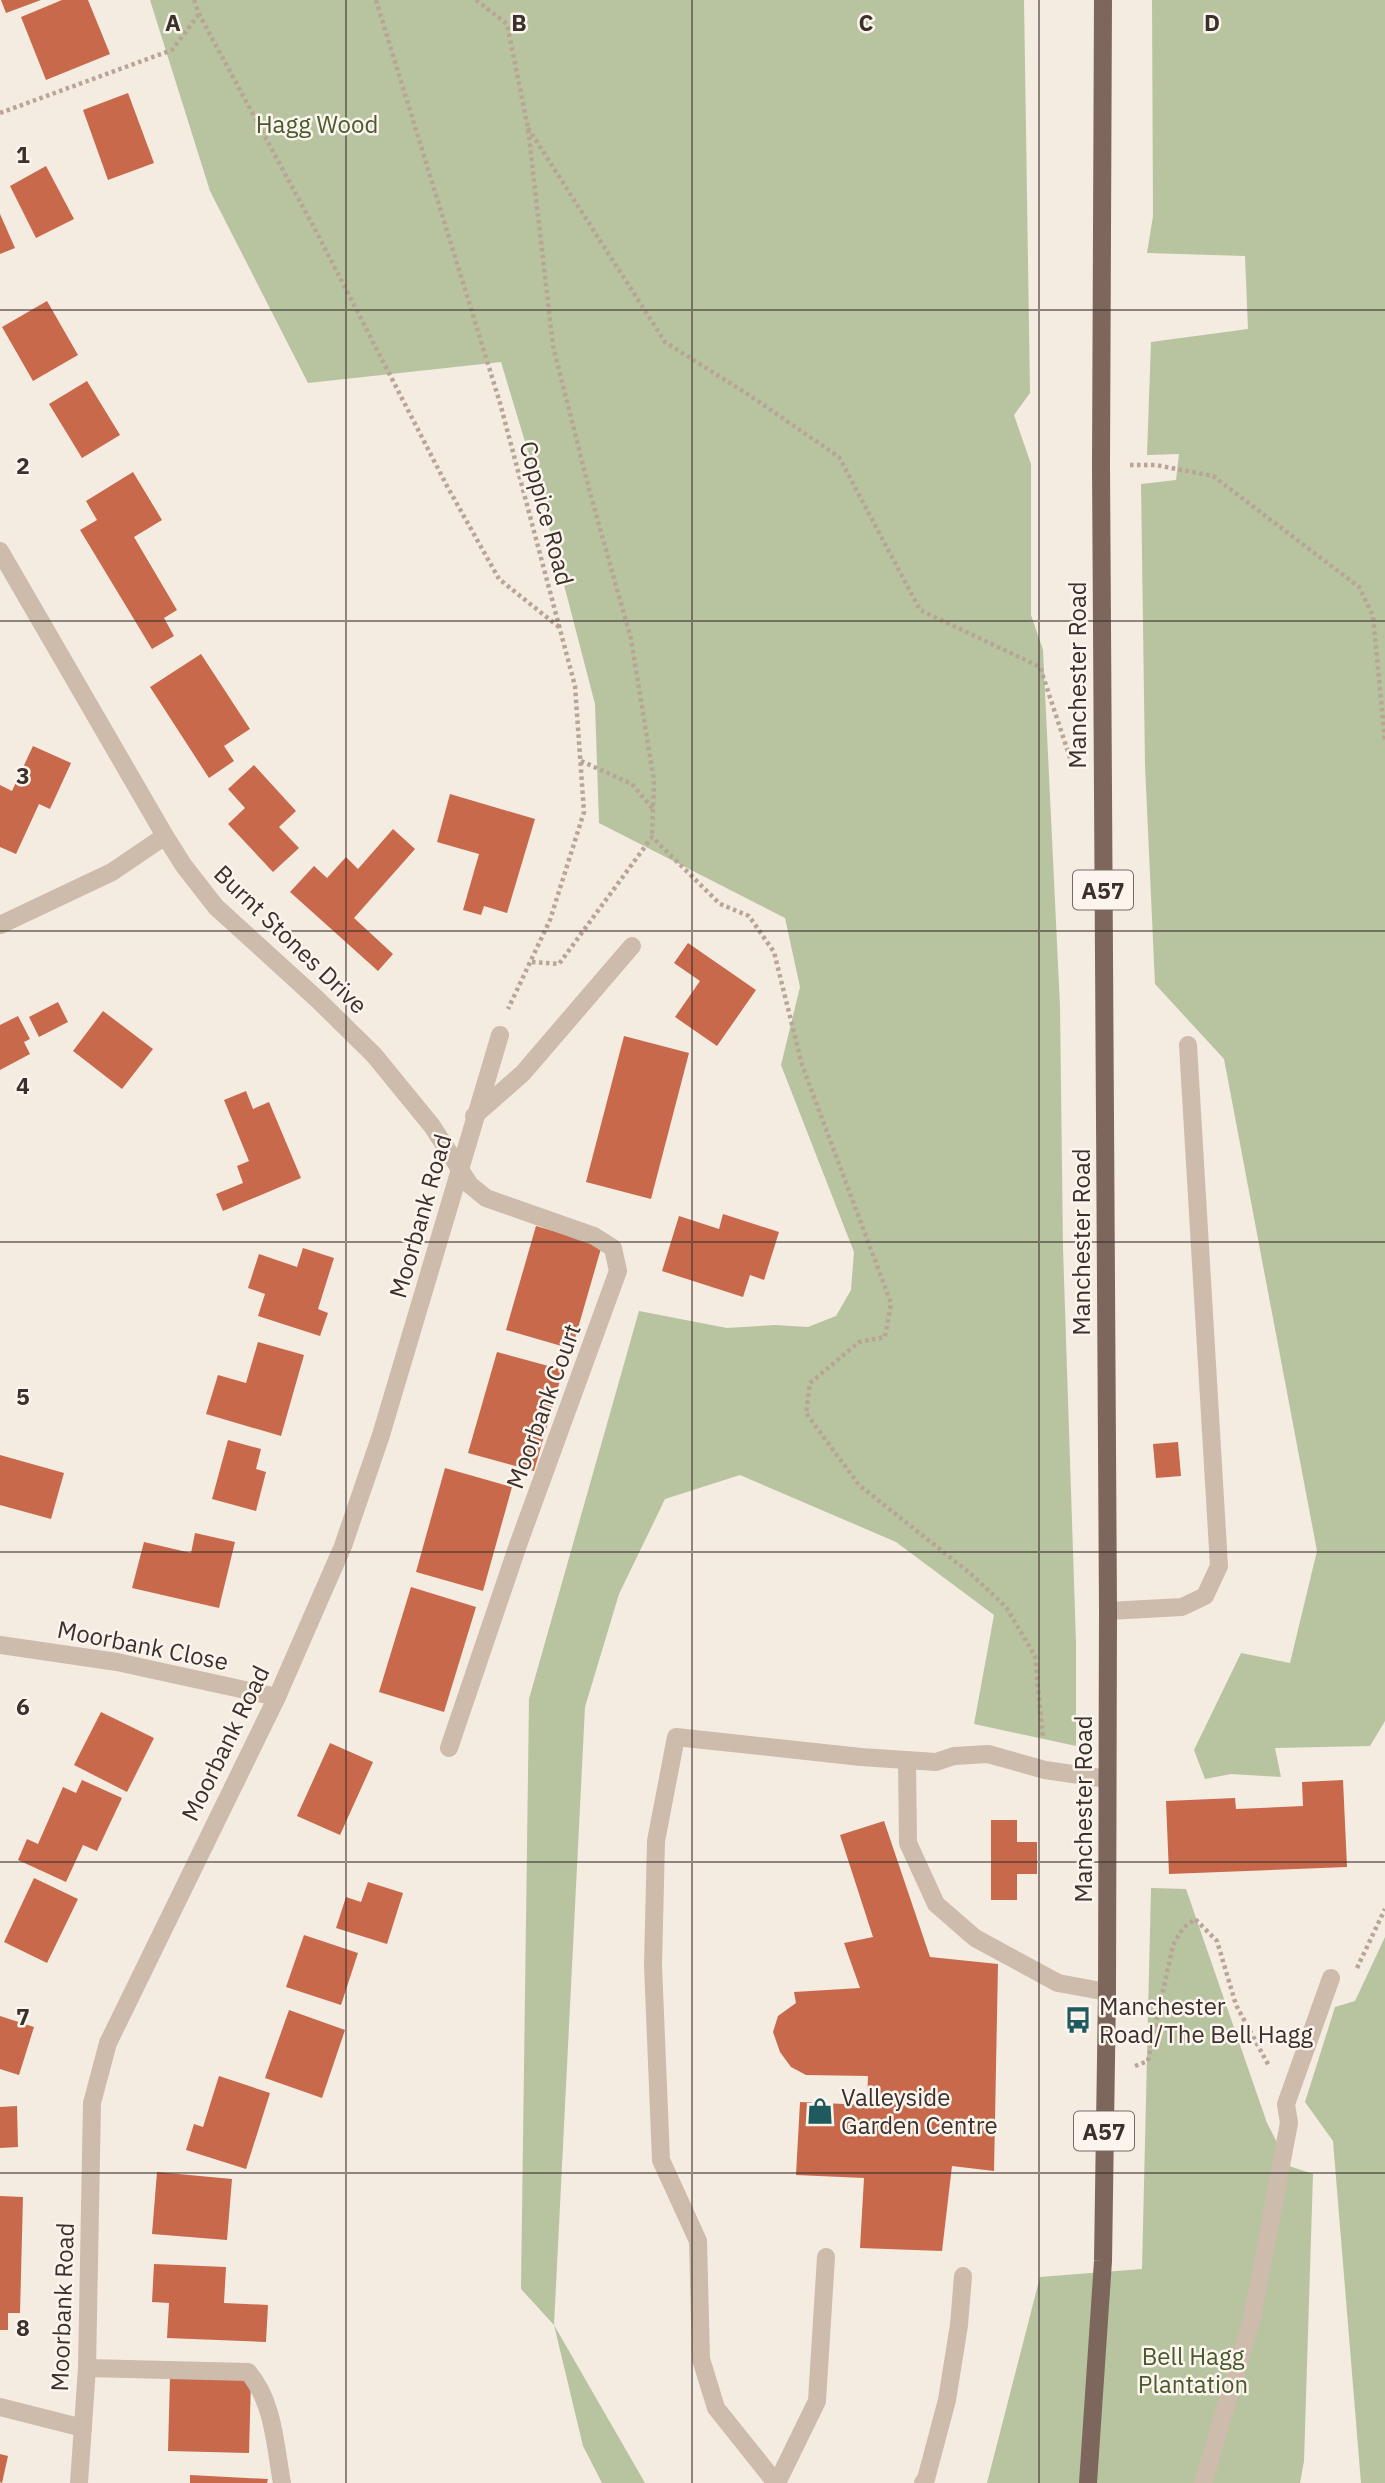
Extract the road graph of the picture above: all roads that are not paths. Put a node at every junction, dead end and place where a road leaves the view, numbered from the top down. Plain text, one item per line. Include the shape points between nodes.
1 (1103, 0) edge
2 (0, 551) edge
3 (165, 836) junction
4 (0, 925) edge
5 (632, 946) dead end
6 (500, 1035) road end
7 (1188, 1045) dead end
8 (474, 1116) junction
9 (459, 1169) junction
10 (1108, 1611) junction
11 (0, 1645) edge
12 (276, 1697) junction
13 (449, 1748) dead end
14 (907, 1760) junction
15 (1107, 1779) junction
16 (1331, 1978) road end
17 (1107, 1992) junction
18 (826, 2257) dead end
19 (963, 2276) dead end
20 (86, 2368) junction
21 (0, 2407) edge
22 (83, 2428) junction
23 (79, 2483) edge
24 (282, 2483) edge
25 (776, 2483) edge
26 (923, 2483) edge
27 (1088, 2483) edge
28 (1203, 2483) edge

1 - 10 main road, Manchester Road / A57
2 - 3 street, Burnt Stones Drive
3 - 4 street via 112,872
3 - 9 street, Burnt Stones Drive via 216,907 374,1055 432,1126
5 - 8 street via 523,1073
6 - 8 street, Moorbank Road
7 - 10 street via 1219,1566 1205,1596 1182,1607
8 - 9 street, Moorbank Road
9 - 12 street, Moorbank Road via 381,1435 343,1546
9 - 13 street, Moorbank Court via 486,1198 594,1236 613,1248 618,1272
10 - 15 main road, Manchester Road / A57
11 - 12 street, Moorbank Close via 117,1662
12 - 20 street, Moorbank Road via 108,2043 92,2103
14 - 15 street via 936,1762 988,1754 1045,1770
14 - 17 street via 908,1843 936,1905 975,1938 1058,1983
14 - 25 street via 676,1737 656,1841 653,1965 661,2160 698,2241 701,2359 716,2408
15 - 17 main road, Manchester Road / A57
16 - 28 street via 1286,2104 1289,2123 1252,2319
17 - 27 main road, Manchester Road / A57 via 1103,2260
18 - 25 street via 817,2401
19 - 26 street via 947,2400
20 - 22 street, Moorbank Road
20 - 24 street via 248,2372 269,2410
21 - 22 street
22 - 23 street, Moorbank Road

